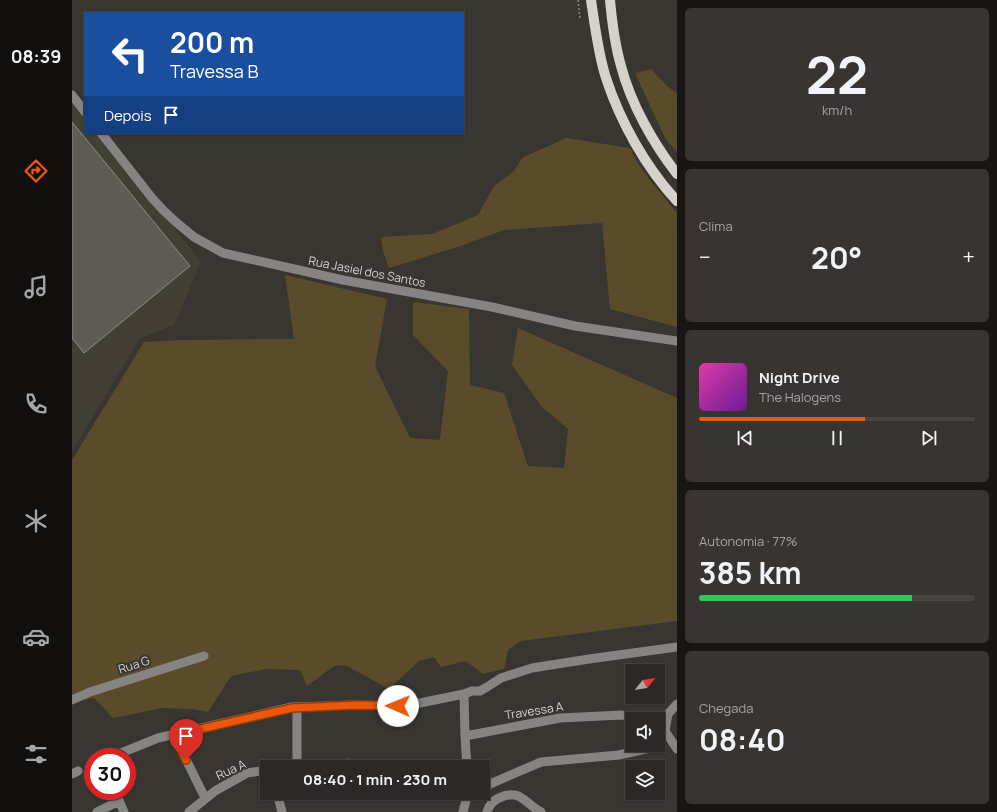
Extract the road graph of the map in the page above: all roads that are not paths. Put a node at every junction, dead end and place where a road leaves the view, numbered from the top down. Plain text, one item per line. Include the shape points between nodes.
1 (591, 0) edge
2 (610, 0) edge
3 (72, 95) edge
4 (84, 111) edge
5 (103, 134) edge
6 (677, 174) edge
7 (677, 201) edge
8 (677, 341) edge
9 (677, 647) edge
10 (204, 656) dead end
11 (464, 694) junction
12 (72, 700) edge
13 (677, 704) edge
14 (297, 707) junction
15 (625, 716) edge
16 (665, 720) edge
17 (665, 734) edge
18 (174, 735) junction
19 (465, 736) junction
20 (133, 748) edge
21 (677, 749) edge
22 (632, 752) edge
23 (297, 760) edge
24 (467, 760) edge
25 (260, 771) edge
26 (490, 784) edge
27 (205, 798) junction
28 (279, 800) edge
29 (466, 800) edge
30 (119, 801) joint
31 (97, 812) edge
32 (124, 812) edge
33 (188, 812) edge
34 (282, 812) edge
35 (463, 812) edge
36 (487, 812) edge
37 (540, 812) edge

1 - 7 main road via 598,46 616,105 644,157
2 - 6 main road via 620,60 629,90 654,140
3 - 4 street
5 - 8 street, Rua Jasiel dos Santos via 152,198 176,223 208,246 223,253 343,280 492,307 575,326
9 - 11 street via 532,668
10 - 12 street, Rua G
11 - 14 street via 398,706
11 - 19 street
13 - 16 street
14 - 18 street
14 - 23 street
15 - 19 street, Travessa A via 560,718
17 - 21 street
18 - 20 street via 158,738
18 - 27 street
19 - 24 street
22 - 26 street via 541,762
25 - 27 street, Rua A via 247,773
27 - 33 street, Rua A
28 - 34 street
29 - 35 street
30 - 31 street
30 - 32 street
36 - 37 street via 494,800 513,794

